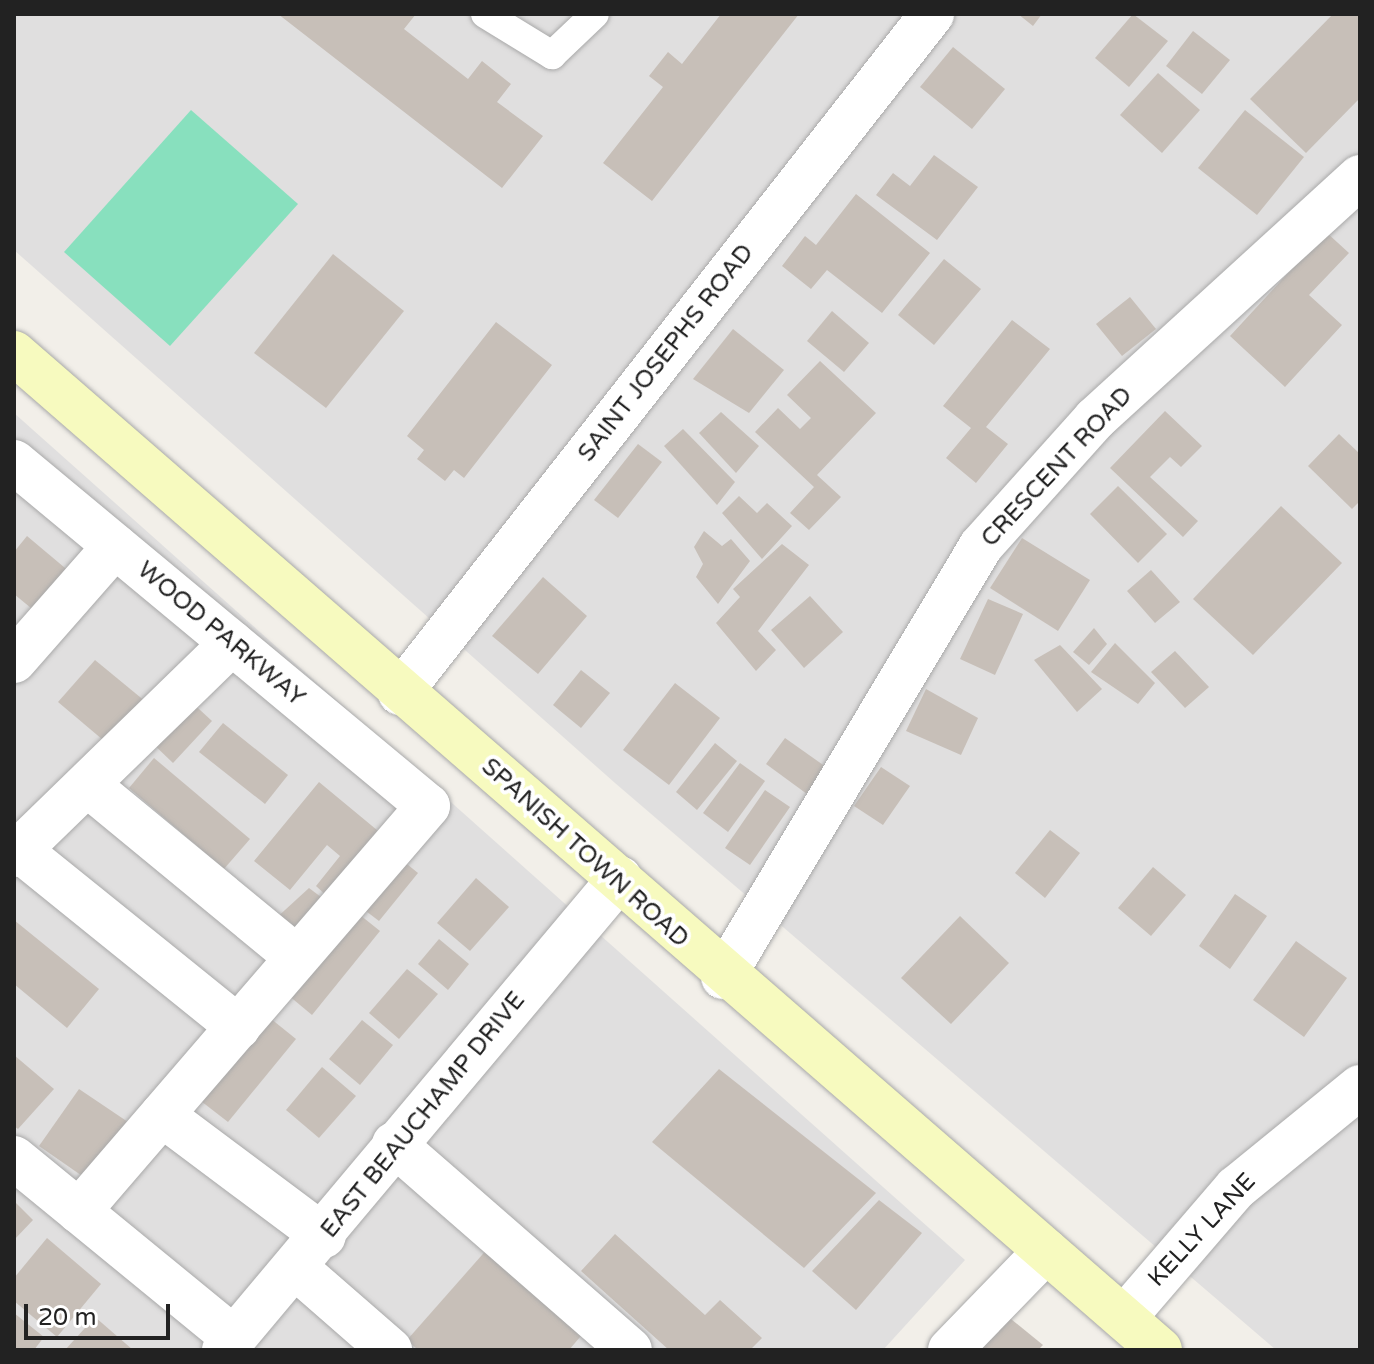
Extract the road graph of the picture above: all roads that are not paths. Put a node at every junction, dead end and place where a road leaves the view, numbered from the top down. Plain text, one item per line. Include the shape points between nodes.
1 (485, 14) edge
2 (595, 14) edge
3 (932, 14) edge
4 (1360, 177) edge
5 (14, 353) edge
6 (14, 462) edge
7 (115, 546) junction
8 (232, 643) junction
9 (14, 661) edge
10 (400, 693) junction
11 (89, 786) junction
12 (16, 852) edge
13 (620, 878) junction
14 (295, 956) junction
15 (723, 977) junction
16 (238, 1027) junction
17 (1360, 1087) edge
18 (162, 1115) junction
19 (394, 1144) junction
20 (14, 1158) edge
21 (79, 1211) junction
22 (1046, 1251) junction
23 (310, 1252) junction
24 (1124, 1318) junction
25 (229, 1344) edge
26 (390, 1350) edge
27 (630, 1350) edge
28 (950, 1350) edge
29 (1160, 1350) edge

1 - 2 lane via 552,55
3 - 10 street, SAINT JOSEPHS ROAD
4 - 15 street, CRESCENT ROAD via 1095,419 981,546
5 - 10 main road, SPANISH TOWN ROAD
6 - 7 street, WOOD PARKWAY
7 - 8 street, WOOD PARKWAY
7 - 9 street
8 - 11 street
8 - 14 street, WOOD PARKWAY via 428,806
10 - 13 main road, SPANISH TOWN ROAD
11 - 12 street
11 - 14 street
12 - 16 street
13 - 15 main road, SPANISH TOWN ROAD
13 - 19 street, EAST BEAUCHAMP DRIVE
14 - 16 street
15 - 22 main road, SPANISH TOWN ROAD
16 - 18 street
17 - 24 street, KELLY LANE via 1236,1188
18 - 21 street
18 - 23 street
19 - 23 street, EAST BEAUCHAMP DRIVE
19 - 27 street
20 - 21 street
21 - 25 street
22 - 24 main road, SPANISH TOWN ROAD
22 - 28 street
23 - 25 street, EAST BEAUCHAMP DRIVE
23 - 26 street
24 - 29 main road, SPANISH TOWN ROAD

